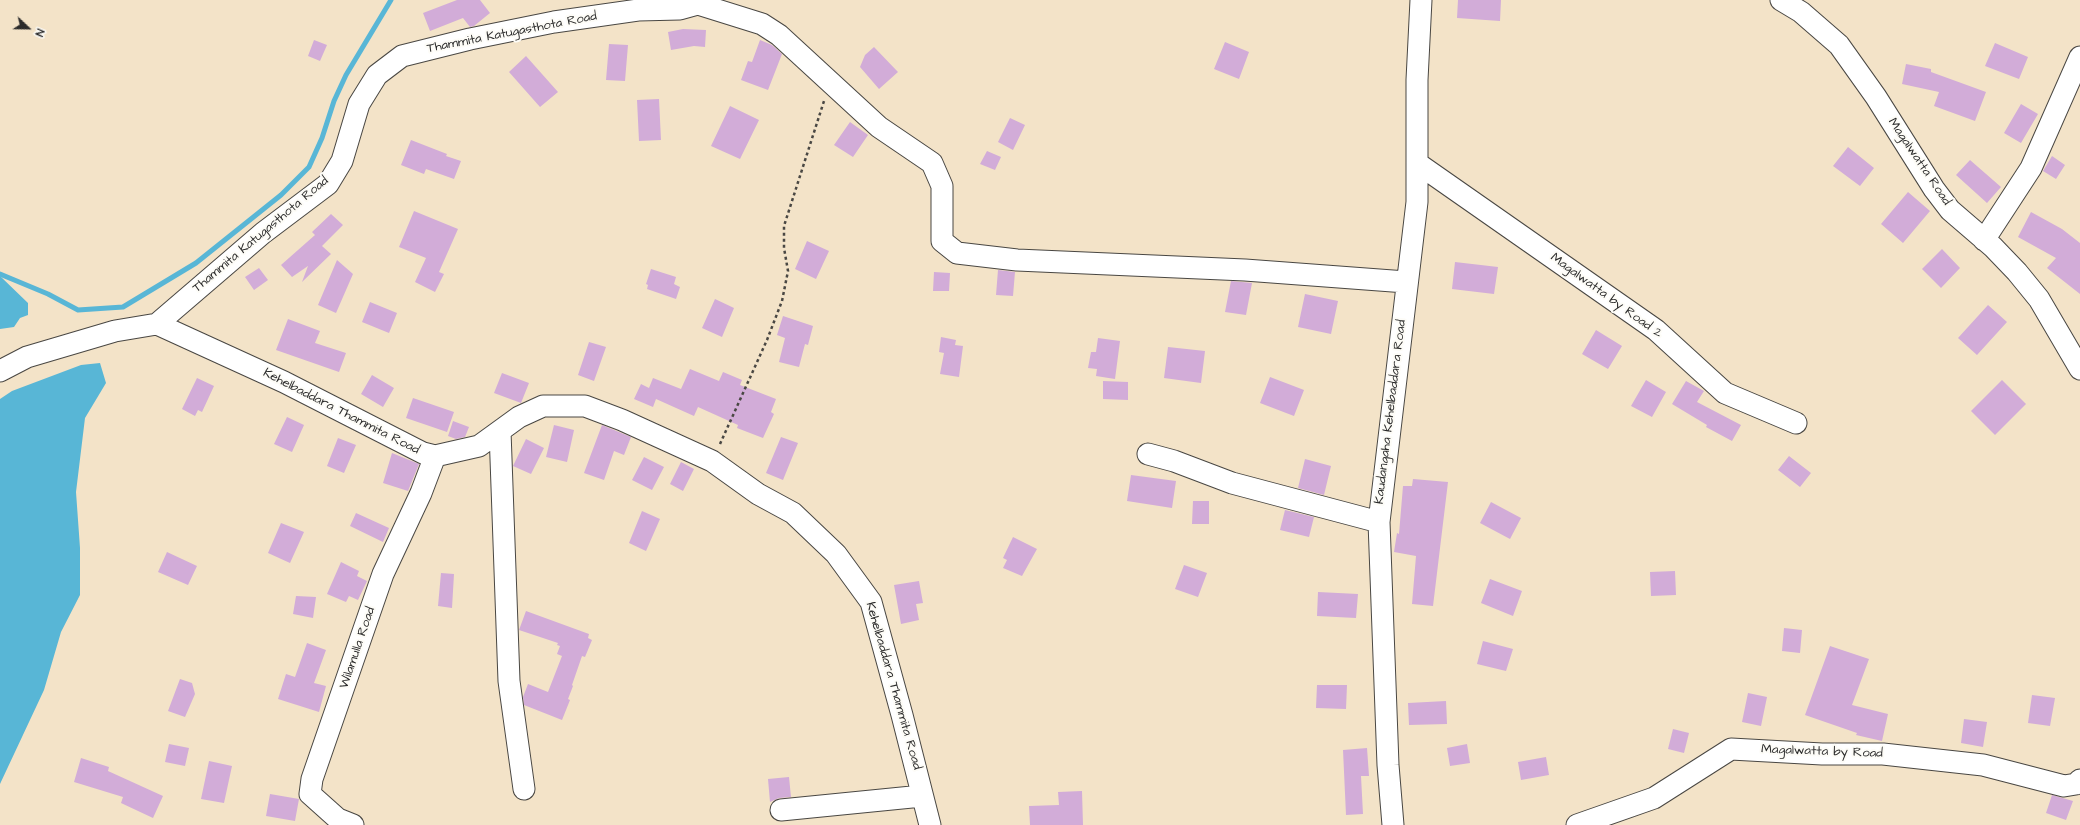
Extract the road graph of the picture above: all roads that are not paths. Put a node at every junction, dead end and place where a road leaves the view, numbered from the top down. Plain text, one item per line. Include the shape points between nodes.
1 (1421, 0) edge
2 (1781, 0) edge
3 (700, 2) edge
4 (2080, 57) edge
5 (1417, 163) junction
6 (1984, 240) junction
7 (1406, 282) junction
8 (157, 324) junction
9 (2080, 369) edge
10 (0, 371) edge
11 (1796, 423) dead end
12 (500, 431) junction
13 (1148, 454) dead end
14 (435, 456) junction
15 (1379, 522) junction
16 (2080, 780) edge
17 (524, 789) dead end
18 (922, 796) junction
19 (781, 810) dead end
20 (353, 825) edge
21 (930, 825) edge
22 (1393, 825) edge
23 (1577, 825) edge

1 - 5 street, Kaudangaha Kehelbaddara Road via 1417,80
2 - 6 street, Magalwatta Road via 1801,12 1839,45 1876,97 1934,189 1950,210
3 - 7 street via 762,24 785,40 879,127 932,163 942,186 942,241 958,253 1017,260 1245,270
3 - 8 street, Thammita Katugasthota Road via 680,9 638,10 554,22 402,56 377,75 359,104 342,161 328,184 262,233
4 - 6 street via 2031,168
5 - 7 street, Kaudangaha Kehelbaddara Road via 1417,202
5 - 11 street, Magalwatta by Road 2 via 1656,330 1725,393
6 - 9 street, Magalwatta Road via 2017,272 2039,299
7 - 15 street, Kaudangaha Kehelbaddara Road
8 - 10 street via 115,331 27,357
8 - 14 street, Kehelbaddara Thammita Road via 284,382 401,443
12 - 14 street, Kehelbaddara Thammita Road via 479,446
12 - 17 street via 509,681
12 - 18 street, Kehelbaddara Thammita Road via 519,417 543,406 585,406 712,461 758,494 792,513 836,554 871,602
13 - 15 street via 1232,483
14 - 20 street, Wilamulla Road via 421,493 383,574 312,780 310,794 338,819
15 - 22 street, Kaudangaha Kehelbaddara Road via 1388,765
16 - 23 street, Magalwatta by Road via 2076,784 2064,786 1983,765 1883,754 1822,754 1731,749 1654,798
18 - 19 street
18 - 21 street, Kehelbaddara Thammita Road

